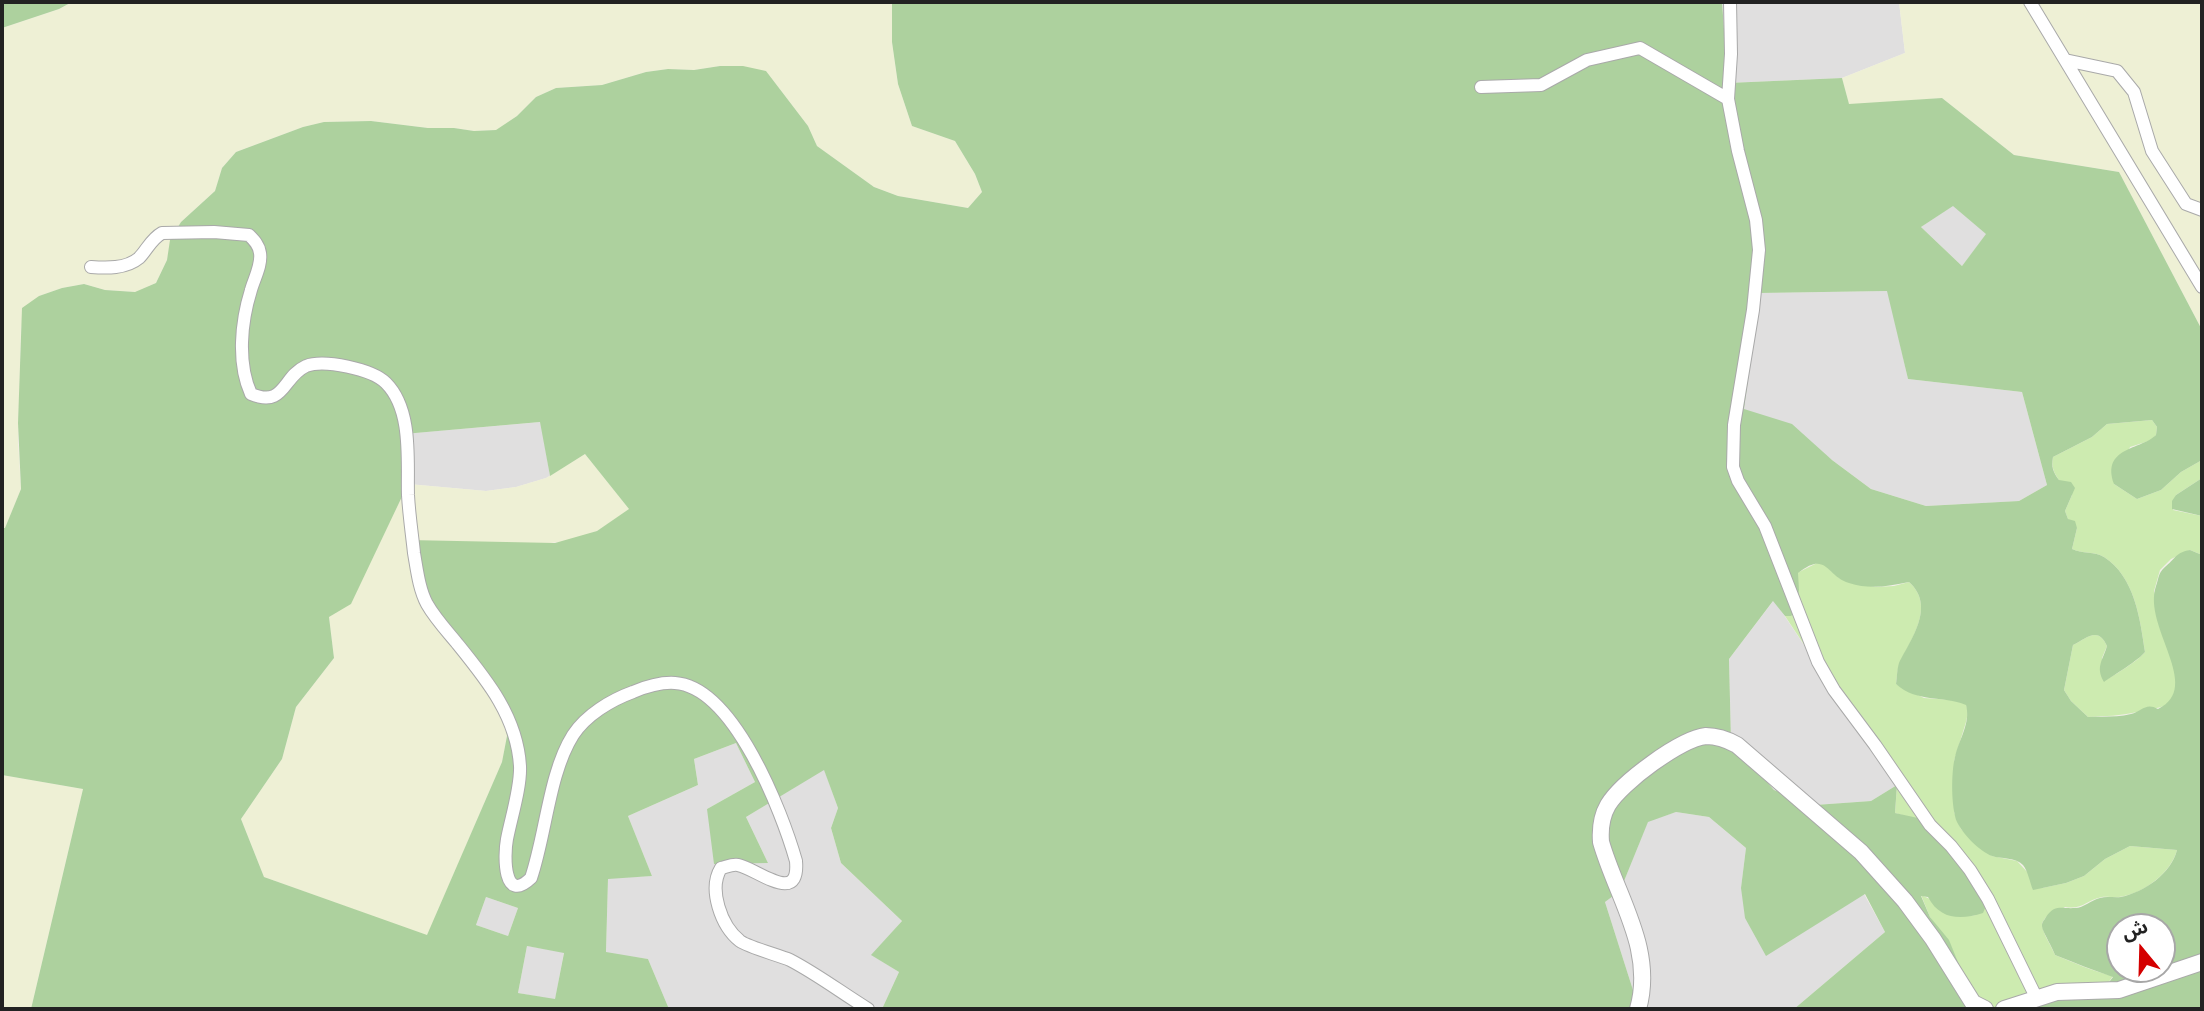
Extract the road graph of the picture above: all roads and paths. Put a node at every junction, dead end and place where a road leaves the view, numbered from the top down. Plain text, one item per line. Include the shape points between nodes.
1 (1730, 2) edge
2 (2030, 2) edge
3 (2065, 60) junction
4 (1481, 87) dead end
5 (1728, 99) junction
6 (2202, 210) edge
7 (91, 267) dead end
8 (2202, 287) edge
9 (2202, 962) edge
10 (2036, 997) junction
11 (868, 1009) edge
12 (1637, 1009) edge
13 (1985, 1009) edge
14 (2004, 1009) edge

1 - 5 street
2 - 3 street
3 - 6 street via 2117,71 2134,93 2152,151 2186,204
3 - 8 street
4 - 5 street via 1541,85 1587,60 1640,48
5 - 10 street via 1759,250 1754,310 1734,425 1732,449 1738,481 1765,526 1818,662 1834,690 1930,825 1970,870
7 - 11 street via 125,265 138,258 155,237 170,232 248,235 260,253 244,311 242,340 251,394 263,399 277,396 303,367 314,364 368,372 393,393 408,438 408,496 421,591 439,622 499,699 518,745 521,770 505,850 510,883 524,885 531,878 559,766 582,723 622,696 676,683 706,696 757,760 796,861 793,880 778,883 739,865 721,868 715,888 725,920 741,942 790,961
9 - 10 street via 2119,990
10 - 14 street
12 - 13 street via 1642,960 1601,842 1603,815 1617,793 1674,748 1708,736 1737,745 1861,852 1905,901 1973,1003

